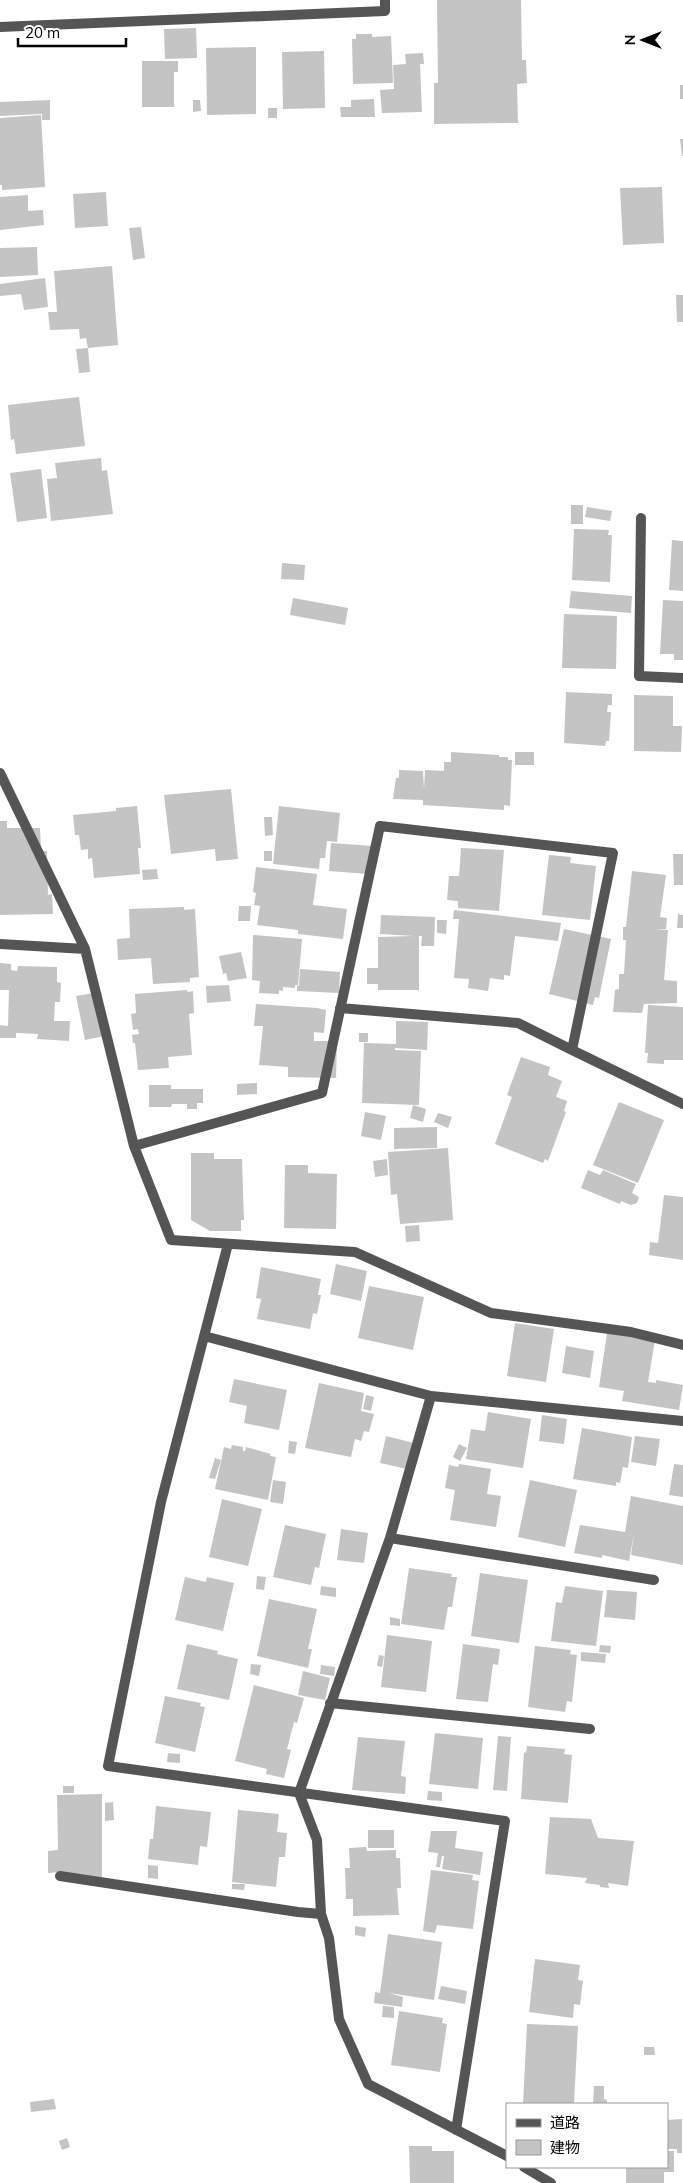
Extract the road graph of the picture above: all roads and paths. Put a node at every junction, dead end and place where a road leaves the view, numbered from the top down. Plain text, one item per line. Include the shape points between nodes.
1 (385, 0) edge
2 (0, 28) edge
3 (641, 518) dead end
4 (683, 678) edge
5 (0, 772) edge
6 (0, 944) edge
7 (85, 949) junction
8 (340, 1008) junction
9 (572, 1050) junction
10 (683, 1104) edge
11 (134, 1146) junction
12 (228, 1244) junction
13 (204, 1336) junction
14 (683, 1345) edge
15 (431, 1396) junction
16 (683, 1421) edge
17 (390, 1538) junction
18 (654, 1580) dead end
19 (330, 1703) junction
20 (590, 1729) dead end
21 (299, 1793) junction
22 (60, 1876) dead end
23 (321, 1914) junction
24 (456, 2130) junction
25 (506, 2155) edge
26 (526, 2168) edge
27 (551, 2183) edge

1 - 2 street via 385,11
3 - 4 street via 640,676
5 - 7 street
6 - 7 street
7 - 11 street
8 - 9 street via 518,1023
8 - 9 street via 380,826 613,853
8 - 11 street via 322,1093
9 - 10 street
11 - 12 street via 171,1240
12 - 13 street
12 - 14 street via 355,1252 491,1313 631,1332
13 - 15 street
13 - 21 street via 161,1502 108,1766
15 - 16 street
15 - 17 street
17 - 18 street
17 - 19 street
19 - 20 street
19 - 21 street
21 - 23 street via 317,1840
21 - 24 street via 505,1822
22 - 23 street
23 - 24 street via 329,1938 339,2019 368,2084
24 - 25 street
26 - 27 street

